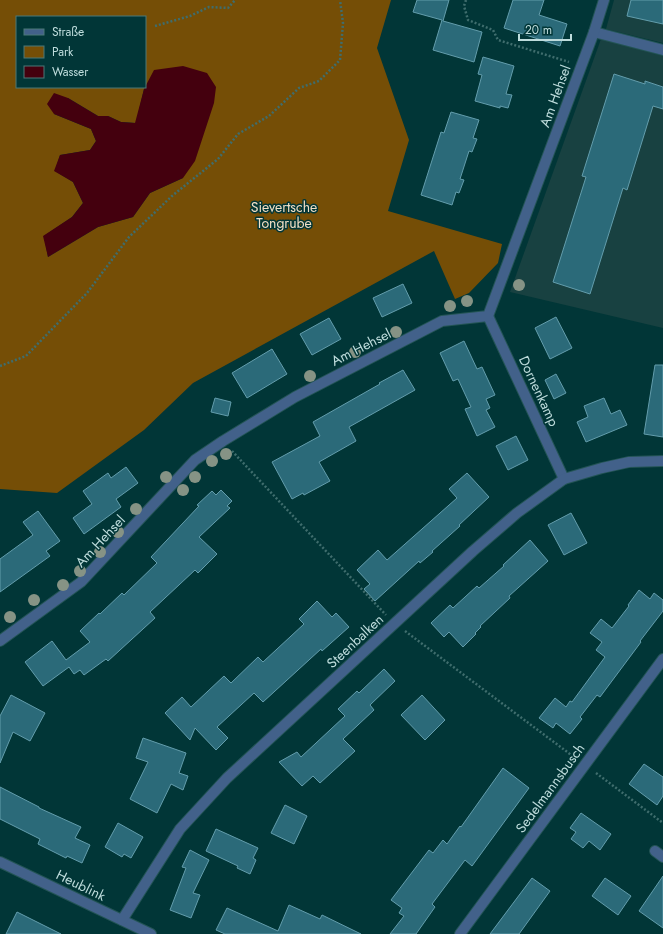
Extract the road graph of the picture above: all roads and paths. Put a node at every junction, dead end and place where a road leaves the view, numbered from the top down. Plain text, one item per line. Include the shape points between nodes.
1 (235, 0) edge
2 (340, 0) edge
3 (466, 0) edge
4 (604, 0) edge
5 (155, 26) dead end
6 (594, 32) junction
7 (663, 50) edge
8 (582, 66) junction
9 (488, 316) junction
10 (0, 366) edge
11 (663, 461) edge
12 (564, 479) junction
13 (0, 641) edge
14 (663, 659) edge
15 (585, 765) junction
16 (663, 823) edge
17 (0, 862) edge
18 (122, 920) junction
19 (151, 934) edge
20 (460, 934) edge

1 - 5 path via 228,8 209,7 190,16
2 - 10 path via 343,23 340,60 319,81 299,88 269,116 238,134 218,159 172,196 130,237 87,293 26,356
3 - 8 path via 464,6 468,20 494,30 498,40
4 - 6 street, Am Hehsel
6 - 7 street
6 - 8 street, Am Hehsel
8 - 9 street, Am Hehsel
9 - 12 street, Dornenkamp
9 - 13 street, Am Hehsel via 442,321 295,396 223,441 195,460 80,582
11 - 12 street, Steenbalken via 629,462
12 - 18 street, Steenbalken via 517,513 473,551 227,778 180,829
14 - 15 street, Sedelmannsbusch
15 - 16 path
15 - 20 street, Sedelmannsbusch
17 - 18 street, Heublink
18 - 19 street, Heublink

